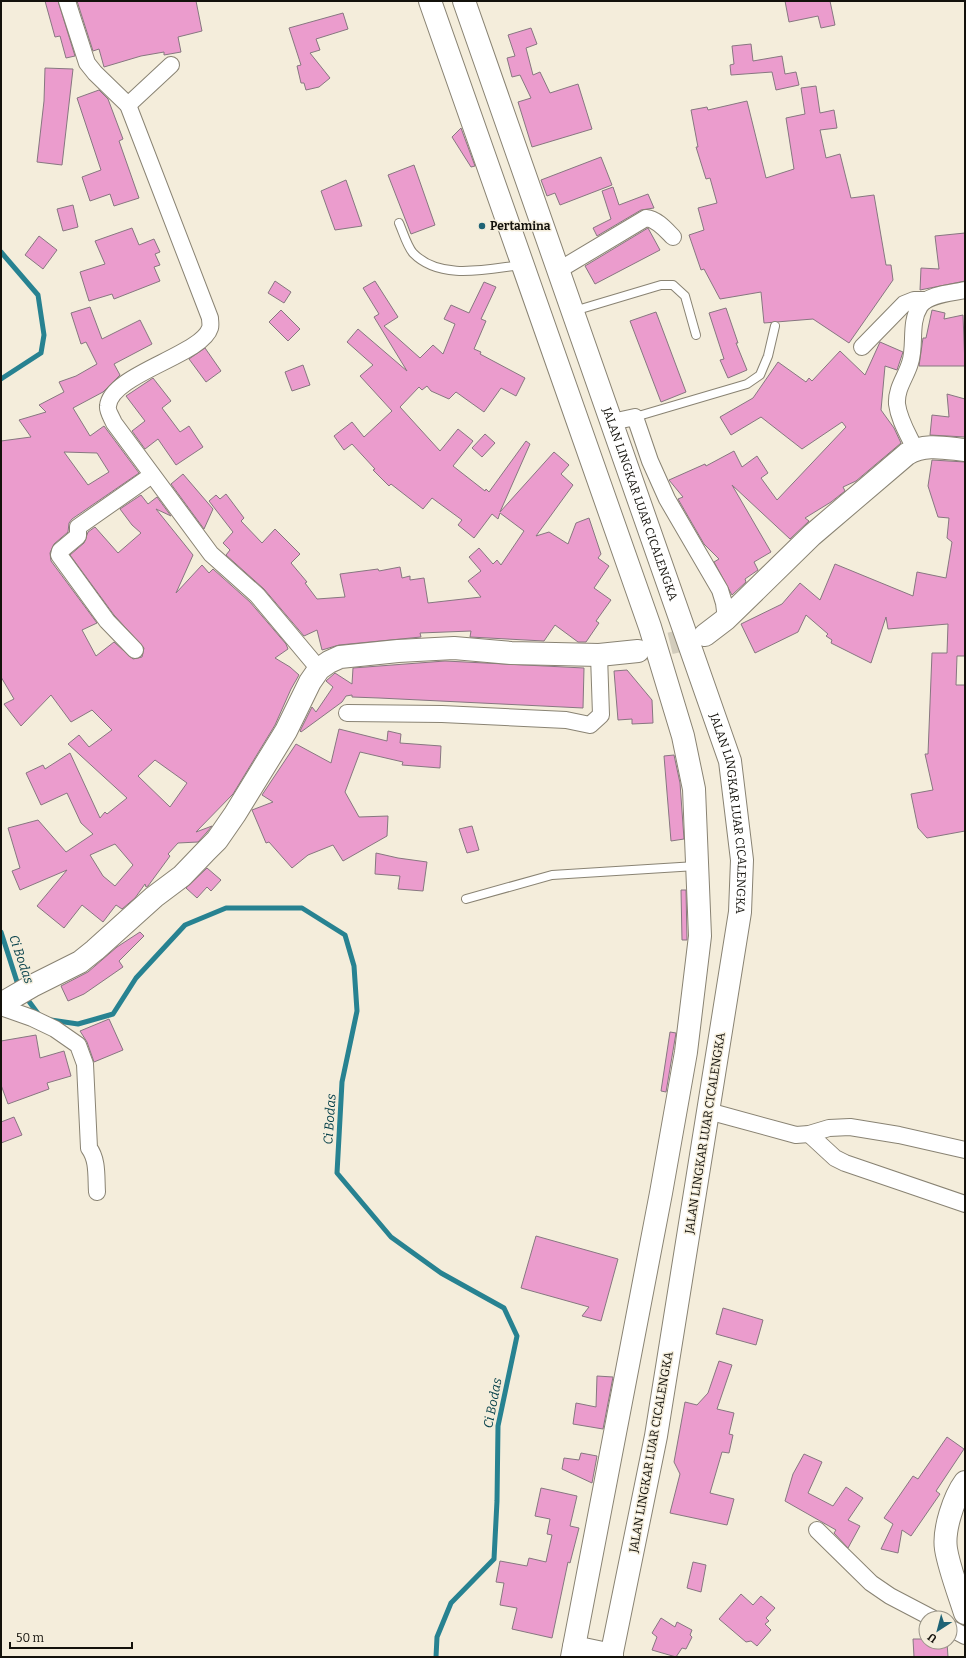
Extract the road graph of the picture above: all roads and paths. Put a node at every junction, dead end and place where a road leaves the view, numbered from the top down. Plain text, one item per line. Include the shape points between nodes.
1 (67, 1) edge
2 (430, 1) edge
3 (464, 1) edge
4 (171, 65) dead end
5 (128, 105) junction
6 (399, 223) dead end
7 (673, 236) dead end
8 (522, 265) junction
9 (559, 270) junction
10 (965, 290) edge
11 (926, 300) junction
12 (573, 311) junction
13 (775, 326) dead end
14 (696, 335) dead end
15 (862, 347) dead end
16 (635, 417) junction
17 (612, 422) junction
18 (915, 449) junction
19 (965, 450) edge
20 (152, 475) junction
21 (726, 619) junction
22 (704, 634) tunnel mouth
23 (135, 650) dead end
24 (638, 651) tunnel mouth
25 (599, 655) junction
26 (319, 669) junction
27 (347, 713) dead end
28 (699, 865) junction
29 (466, 899) dead end
30 (5, 1003) edge
31 (708, 1111) junction
32 (809, 1134) junction
33 (965, 1150) edge
34 (97, 1192) dead end
35 (965, 1204) edge
36 (965, 1482) edge
37 (817, 1530) dead end
38 (918, 1611) edge
39 (965, 1613) edge
40 (573, 1652) edge
41 (612, 1656) edge

1 - 5 street via 87,63
2 - 8 main road
3 - 9 main road, JALAN LINGKAR LUAR CICALENGKA
4 - 5 street
5 - 20 street via 210,318 210,328 200,341 119,387 109,400 107,408 114,423
6 - 8 lane via 412,252 428,266 444,270 476,270
7 - 9 street via 646,218
8 - 28 main road via 650,627 683,736 694,789
9 - 12 main road, JALAN LINGKAR LUAR CICALENGKA
10 - 11 street
11 - 15 street via 914,300 904,304
11 - 18 street via 914,319 910,363 900,386 897,402 899,416
12 - 14 lane via 661,285 673,285 685,296
12 - 17 main road, JALAN LINGKAR LUAR CICALENGKA
13 - 16 lane via 768,356 760,375 747,384
16 - 17 street
16 - 21 street via 650,461 667,499 720,590
17 - 31 main road, JALAN LINGKAR LUAR CICALENGKA via 730,761 736,802 742,860 740,912
18 - 19 main road via 931,446
18 - 21 main road via 812,535
20 - 23 street via 78,527 78,536 60,551 59,555 107,621
20 - 26 street via 211,554 257,595
21 - 22 main road
24 - 25 main road
25 - 26 main road via 511,653 454,648 422,649 340,657
25 - 27 street via 601,715 590,725 566,720 442,714
26 - 30 main road via 286,732 217,840 182,876 154,896 80,962
28 - 29 lane via 552,875
28 - 40 main road via 700,936 686,1052
30 - 34 street via 49,1026 78,1045 85,1064 89,1148 93,1153 96,1167
31 - 32 street via 796,1135
31 - 41 main road, JALAN LINGKAR LUAR CICALENGKA via 656,1436
32 - 33 street via 829,1128 850,1127
32 - 35 street via 835,1158 845,1163
36 - 39 main road via 959,1489 948,1522 946,1548
37 - 38 street via 871,1583
40 - 41 main road

